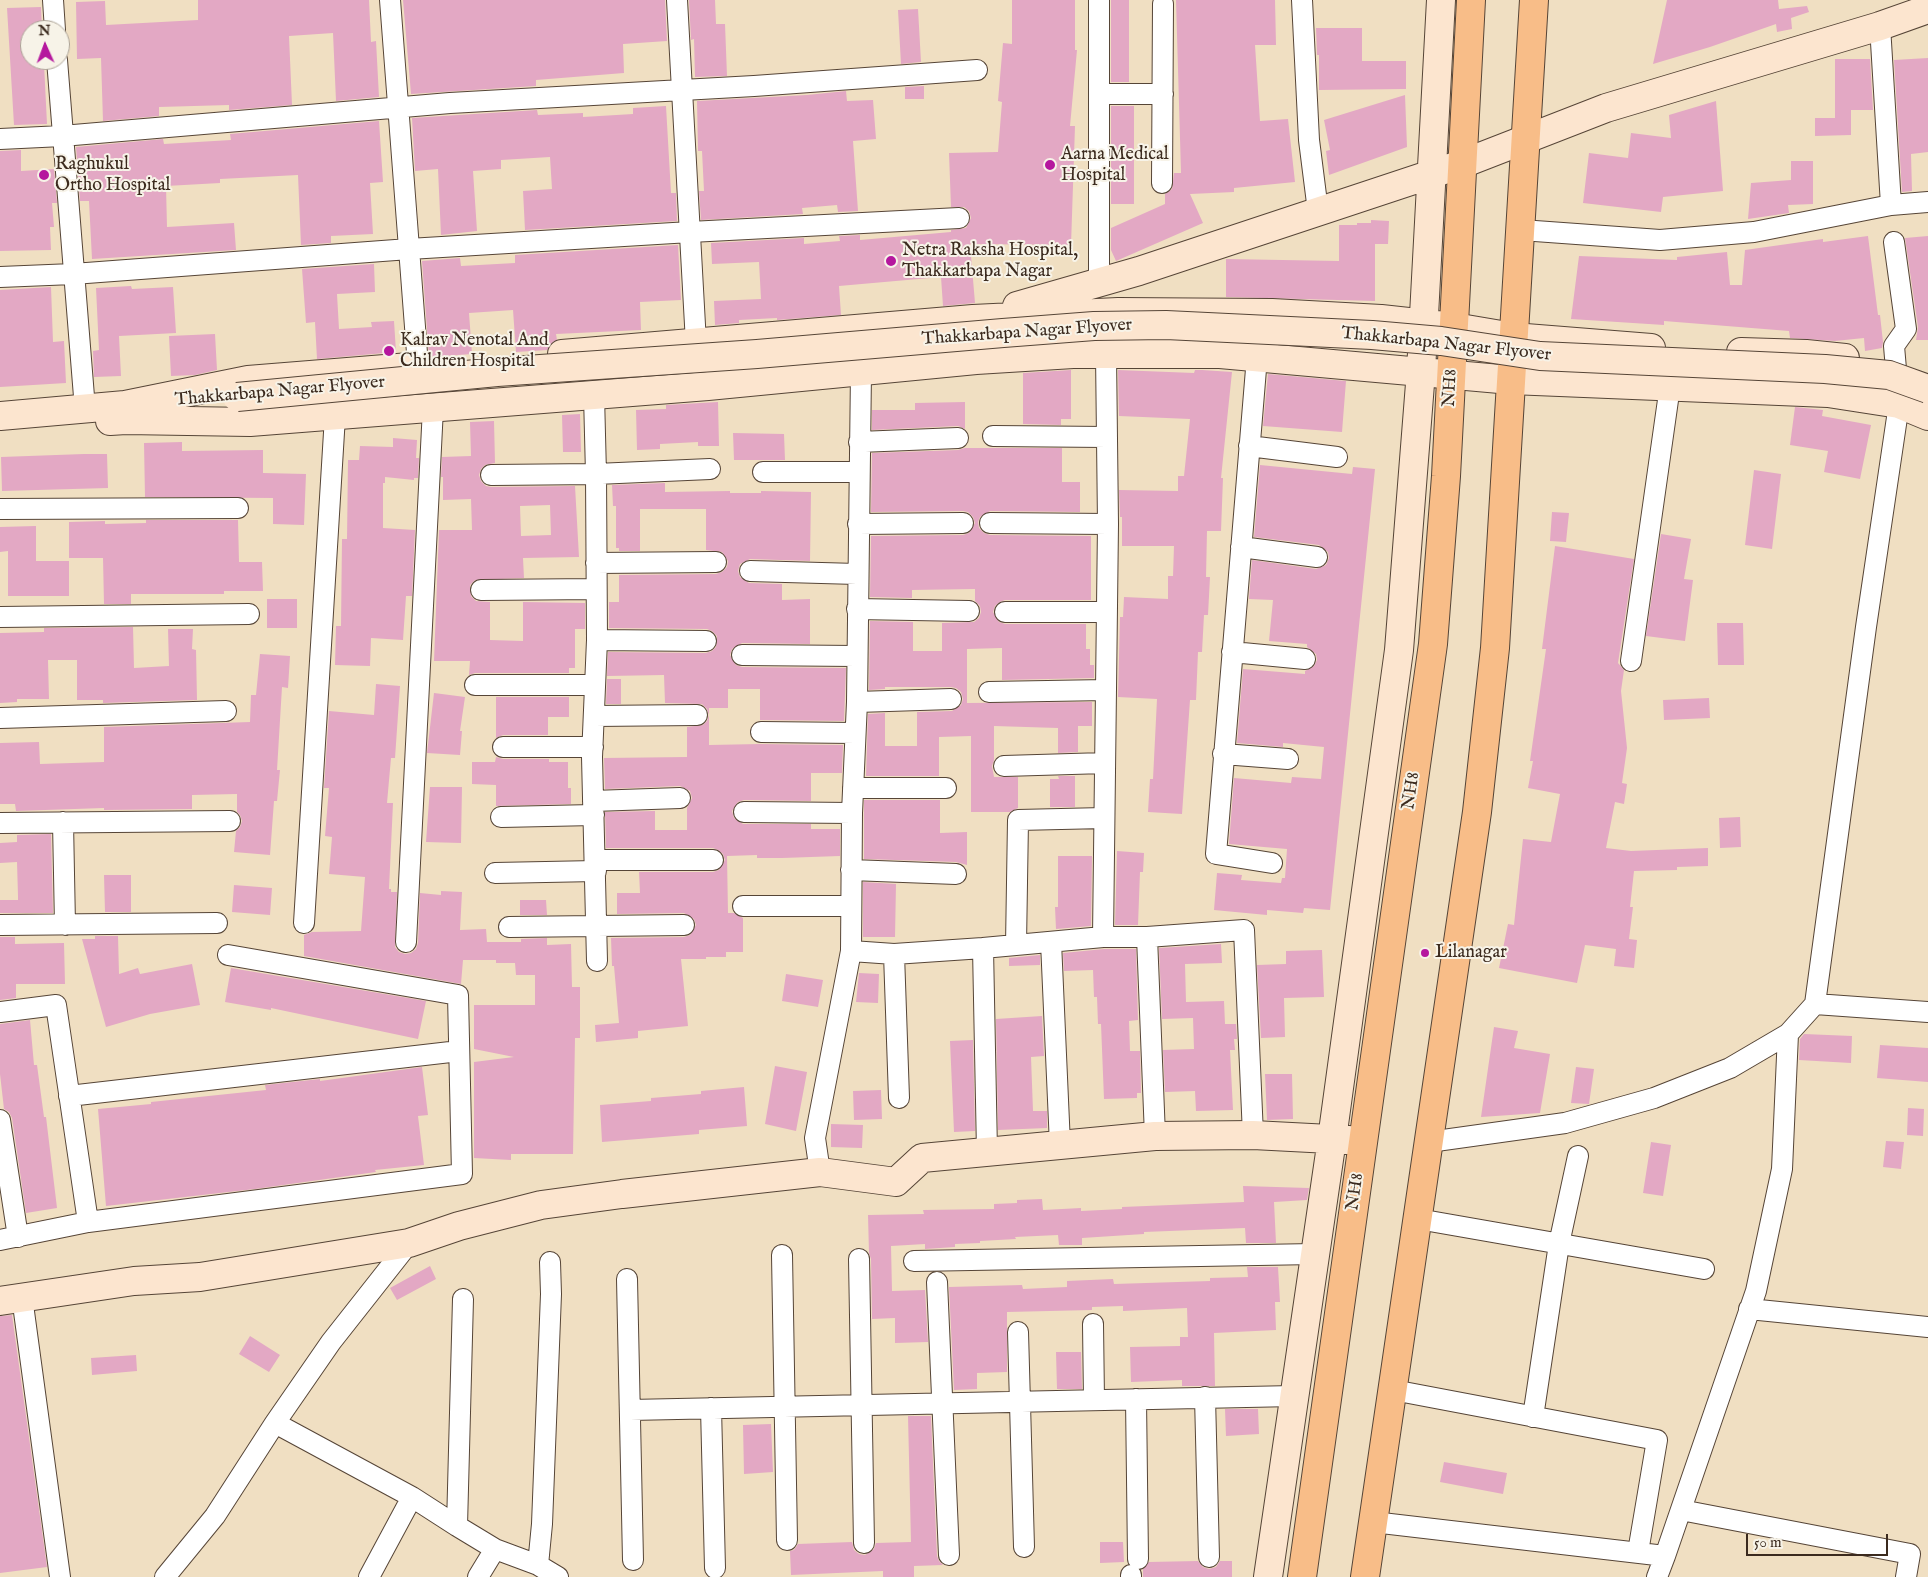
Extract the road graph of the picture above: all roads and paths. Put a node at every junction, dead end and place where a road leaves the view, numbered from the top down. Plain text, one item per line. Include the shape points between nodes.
1 (53, 0) edge
2 (390, 0) edge
3 (677, 0) edge
4 (1099, 0) edge
5 (1302, 0) edge
6 (1441, 0) edge
7 (1470, 0) edge
8 (1534, 0) edge
9 (1162, 4) dead end
10 (1928, 9) edge
11 (54, 20) edge
12 (1880, 26) junction
13 (58, 70) edge
14 (977, 70) dead end
15 (684, 90) junction
16 (1099, 94) junction
17 (1163, 94) junction
18 (399, 108) junction
19 (62, 136) junction
20 (1526, 138) junction
21 (0, 139) edge
22 (1462, 164) junction
23 (1432, 174) junction
24 (1162, 183) dead end
25 (1928, 202) edge
26 (1891, 205) junction
27 (1318, 211) junction
28 (959, 218) dead end
29 (1520, 230) junction
30 (690, 232) junction
31 (1894, 242) dead end
32 (409, 249) junction
33 (74, 274) junction
34 (0, 277) edge
35 (1099, 282) junction
36 (973, 319) junction
37 (1423, 324) junction
38 (1454, 327) junction
39 (1513, 337) junction
40 (696, 343) junction
41 (1106, 354) junction
42 (1257, 357) junction
43 (976, 360) junction
44 (1896, 363) junction
45 (418, 366) junction
46 (861, 371) junction
47 (1421, 371) junction
48 (1452, 374) junction
49 (1928, 376) edge
50 (1511, 380) junction
51 (1670, 386) junction
52 (1928, 389) edge
53 (594, 395) junction
54 (1928, 403) edge
55 (239, 404) junction
56 (1899, 404) junction
57 (433, 408) junction
58 (85, 409) junction
59 (125, 413) junction
60 (0, 416) edge
61 (334, 416) junction
62 (1928, 416) edge
63 (0, 430) edge
64 (993, 436) dead end
65 (1107, 437) junction
66 (958, 438) dead end
67 (859, 442) junction
68 (1250, 446) junction
69 (1338, 457) dead end
70 (710, 469) dead end
71 (763, 472) dead end
72 (858, 472) junction
73 (596, 474) junction
74 (491, 475) dead end
75 (0, 508) edge
76 (238, 508) dead end
77 (990, 523) dead end
78 (858, 524) junction
79 (963, 524) dead end
80 (1108, 524) junction
81 (1241, 547) junction
82 (1317, 557) dead end
83 (716, 562) dead end
84 (596, 563) junction
85 (750, 571) dead end
86 (857, 574) junction
87 (596, 589) junction
88 (481, 590) dead end
89 (857, 609) junction
90 (969, 611) dead end
91 (1005, 612) dead end
92 (1106, 612) junction
93 (249, 614) dead end
94 (0, 617) edge
95 (597, 640) junction
96 (706, 641) dead end
97 (1232, 652) junction
98 (742, 655) dead end
99 (856, 656) junction
100 (1305, 659) dead end
101 (1631, 661) dead end
102 (475, 685) dead end
103 (595, 685) junction
104 (1106, 690) junction
105 (989, 692) dead end
106 (951, 699) dead end
107 (857, 702) junction
108 (226, 711) dead end
109 (697, 715) dead end
110 (594, 716) junction
111 (0, 718) edge
112 (761, 732) dead end
113 (855, 733) junction
114 (504, 747) dead end
115 (592, 747) junction
116 (1223, 754) junction
117 (1288, 759) dead end
118 (1105, 763) junction
119 (1004, 766) dead end
120 (853, 788) junction
121 (946, 788) dead end
122 (680, 798) dead end
123 (594, 808) junction
124 (744, 812) dead end
125 (852, 814) junction
126 (501, 817) dead end
127 (1104, 818) junction
128 (230, 821) dead end
129 (63, 822) junction
130 (0, 823) edge
131 (713, 860) dead end
132 (1272, 862) dead end
133 (595, 866) junction
134 (851, 870) junction
135 (495, 873) dead end
136 (956, 874) dead end
137 (743, 906) dead end
138 (851, 906) junction
139 (217, 923) dead end
140 (304, 923) dead end
141 (65, 925) junction
142 (597, 925) junction
143 (684, 925) dead end
144 (0, 926) edge
145 (509, 927) dead end
146 (1103, 937) junction
147 (1147, 937) junction
148 (406, 942) dead end
149 (1051, 942) junction
150 (1016, 945) junction
151 (983, 948) junction
152 (851, 951) junction
153 (894, 954) junction
154 (228, 955) dead end
155 (597, 961) dead end
156 (1815, 1004) junction
157 (0, 1012) edge
158 (1928, 1012) edge
159 (1788, 1034) junction
160 (460, 1051) junction
161 (69, 1096) junction
162 (899, 1098) dead end
163 (0, 1120) edge
164 (1253, 1135) junction
165 (1155, 1136) junction
166 (1332, 1139) junction
167 (1363, 1141) junction
168 (1429, 1142) junction
169 (1060, 1145) junction
170 (987, 1152) junction
171 (1578, 1156) dead end
172 (820, 1172) junction
173 (1418, 1219) junction
174 (88, 1222) junction
175 (9, 1239) edge
176 (409, 1243) junction
177 (1559, 1244) junction
178 (1315, 1254) junction
179 (782, 1255) dead end
180 (859, 1259) dead end
181 (914, 1261) dead end
182 (550, 1262) dead end
183 (1704, 1269) dead end
184 (627, 1279) dead end
185 (937, 1282) dead end
186 (11, 1299) edge
187 (463, 1299) dead end
188 (1750, 1309) junction
189 (1093, 1324) dead end
190 (1928, 1327) edge
191 (1018, 1332) dead end
192 (1392, 1390) junction
193 (1294, 1396) junction
194 (1205, 1397) junction
195 (1136, 1399) junction
196 (1094, 1400) junction
197 (1019, 1401) junction
198 (942, 1403) junction
199 (863, 1405) junction
200 (784, 1406) junction
201 (711, 1408) junction
202 (630, 1410) junction
203 (1533, 1417) junction
204 (275, 1423) junction
205 (412, 1497) junction
206 (1681, 1510) junction
207 (1374, 1522) junction
208 (457, 1526) junction
209 (787, 1540) dead end
210 (864, 1544) dead end
211 (1024, 1547) dead end
212 (495, 1549) junction
213 (1638, 1552) junction
214 (949, 1555) dead end
215 (1665, 1556) junction
216 (1209, 1557) dead end
217 (633, 1560) dead end
218 (538, 1565) junction
219 (715, 1568) dead end
220 (1133, 1570) edge
221 (60, 1577) edge
222 (165, 1577) edge
223 (369, 1577) edge
224 (478, 1577) edge
225 (558, 1577) edge
226 (1268, 1577) edge
227 (1302, 1577) edge
228 (1366, 1577) edge
229 (1658, 1577) edge
230 (1906, 1577) edge

1 - 11 street
2 - 18 street
3 - 15 street
4 - 16 street
5 - 27 street via 1310,140
6 - 23 street
7 - 22 main road, NH8
8 - 20 main road
9 - 17 street
10 - 12 street
12 - 20 street via 1606,108
12 - 26 street
13 - 19 street
14 - 15 street
15 - 18 street
15 - 30 street
16 - 17 street
16 - 35 street
17 - 24 street
18 - 19 street
18 - 32 street
19 - 21 street
19 - 33 street
20 - 22 street
20 - 29 main road
22 - 23 street
22 - 38 main road, NH8
23 - 27 street
23 - 37 street
25 - 26 street
26 - 29 street via 1754,232 1660,240
27 - 35 street
28 - 30 street
29 - 39 main road
30 - 32 street
30 - 40 street
31 - 44 street via 1906,329 1894,346
32 - 33 street
32 - 45 street
33 - 34 street
33 - 58 street
35 - 36 street
36 - 37 street via 1118,312 1263,313
36 - 40 street
36 - 43 street
37 - 38 street
37 - 47 street
38 - 39 street
38 - 48 main road, NH8
39 - 44 street via 1626,347 1806,354
39 - 50 main road
40 - 45 street
41 - 42 street
41 - 43 street
41 - 65 street
42 - 47 street
42 - 68 street
43 - 46 street
44 - 49 street
44 - 56 street
45 - 59 street via 248,380
46 - 53 street
46 - 67 street
47 - 48 street
47 - 166 street via 1399,650
48 - 50 street
48 - 167 main road, NH8 via 1433,644
50 - 51 street
50 - 168 main road via 1495,648 1477,812
51 - 56 street via 1828,393
51 - 101 street
52 - 55 street, Thakkarbapa Nagar Flyover, bridge via 1889,375 1825,369 1540,356 1442,341 1372,335 1094,326 497,372
53 - 57 street
53 - 73 street
54 - 55 street, Thakkarbapa Nagar Flyover via 1886,388 1824,382 1539,369 1440,354 1371,348 1166,338 1094,339 498,385 309,403
55 - 59 street, Thakkarbapa Nagar Flyover
56 - 62 street
56 - 156 street
57 - 61 street
57 - 148 street
58 - 59 street
58 - 60 street
59 - 61 street via 250,422
59 - 63 street
61 - 140 street
64 - 65 street
65 - 80 street
66 - 67 street
67 - 72 street
68 - 69 street
68 - 81 street
70 - 73 street
71 - 72 street
72 - 78 street
73 - 74 street
73 - 84 street
75 - 76 street
77 - 80 street
78 - 79 street
78 - 86 street
80 - 92 street
81 - 82 street
81 - 97 street
83 - 84 street
84 - 87 street
85 - 86 street
86 - 89 street
87 - 88 street
87 - 95 street
89 - 90 street
89 - 99 street
91 - 92 street
92 - 104 street
93 - 94 street
95 - 96 street
95 - 103 street
97 - 100 street
97 - 116 street
98 - 99 street
99 - 107 street
102 - 103 street
103 - 110 street
104 - 105 street
104 - 118 street
106 - 107 street
107 - 113 street
108 - 111 street
109 - 110 street
110 - 115 street
112 - 113 street
113 - 120 street
114 - 115 street
115 - 123 street
116 - 117 street
116 - 132 street via 1216,854
118 - 119 street
118 - 127 street
120 - 121 street
120 - 125 street
122 - 123 street
123 - 126 street
123 - 133 street
124 - 125 street
125 - 134 street
127 - 146 street
127 - 150 street via 1018,820
128 - 129 street
129 - 130 street
129 - 141 street
131 - 133 street
133 - 135 street
133 - 142 street
134 - 136 street
134 - 138 street
137 - 138 street
138 - 152 street
139 - 141 street
141 - 144 street
142 - 143 street
142 - 145 street
142 - 155 street
146 - 147 street
146 - 149 street
147 - 164 street via 1244,930
147 - 165 street
149 - 150 street
149 - 169 street
150 - 151 street
151 - 153 street
151 - 170 street
152 - 153 street
152 - 172 street via 815,1138
153 - 162 street
154 - 160 street via 458,995
156 - 158 street
156 - 159 street
157 - 161 street via 56,1005
159 - 168 street via 1730,1068 1654,1098 1564,1123
159 - 188 street via 1782,1169
160 - 161 street
160 - 174 street via 462,1174
161 - 174 street
163 - 175 street
164 - 165 street
164 - 166 street
165 - 169 street
166 - 167 street
166 - 178 street
167 - 227 main road, NH8
168 - 173 main road
169 - 170 street
170 - 172 street via 922,1158 896,1182
171 - 177 street
172 - 176 street via 541,1206 460,1226
173 - 177 street
173 - 192 main road
174 - 175 street
176 - 186 street via 200,1277 134,1281
176 - 204 street via 331,1342
177 - 183 street
177 - 203 street
178 - 181 street
178 - 193 street
179 - 200 street
180 - 199 street
182 - 218 street
184 - 202 street
185 - 198 street
186 - 221 street
187 - 208 street
188 - 190 street
188 - 206 street
189 - 196 street
191 - 197 street
192 - 203 street
192 - 207 main road
193 - 194 street
193 - 226 street
194 - 195 street
194 - 216 street
195 - 196 street
195 - 220 street
196 - 197 street
197 - 198 street
197 - 211 street
198 - 199 street
198 - 214 street
199 - 200 street
199 - 210 street
200 - 201 street
200 - 209 street
201 - 202 street
201 - 219 street
202 - 217 street
203 - 213 street via 1657,1440
204 - 205 street
204 - 222 street via 215,1516
205 - 208 street
205 - 223 street
206 - 215 street
206 - 230 street via 1910,1554
207 - 213 street
207 - 228 main road
208 - 212 street
212 - 218 street
212 - 224 street
213 - 215 street
215 - 229 street
218 - 225 street

